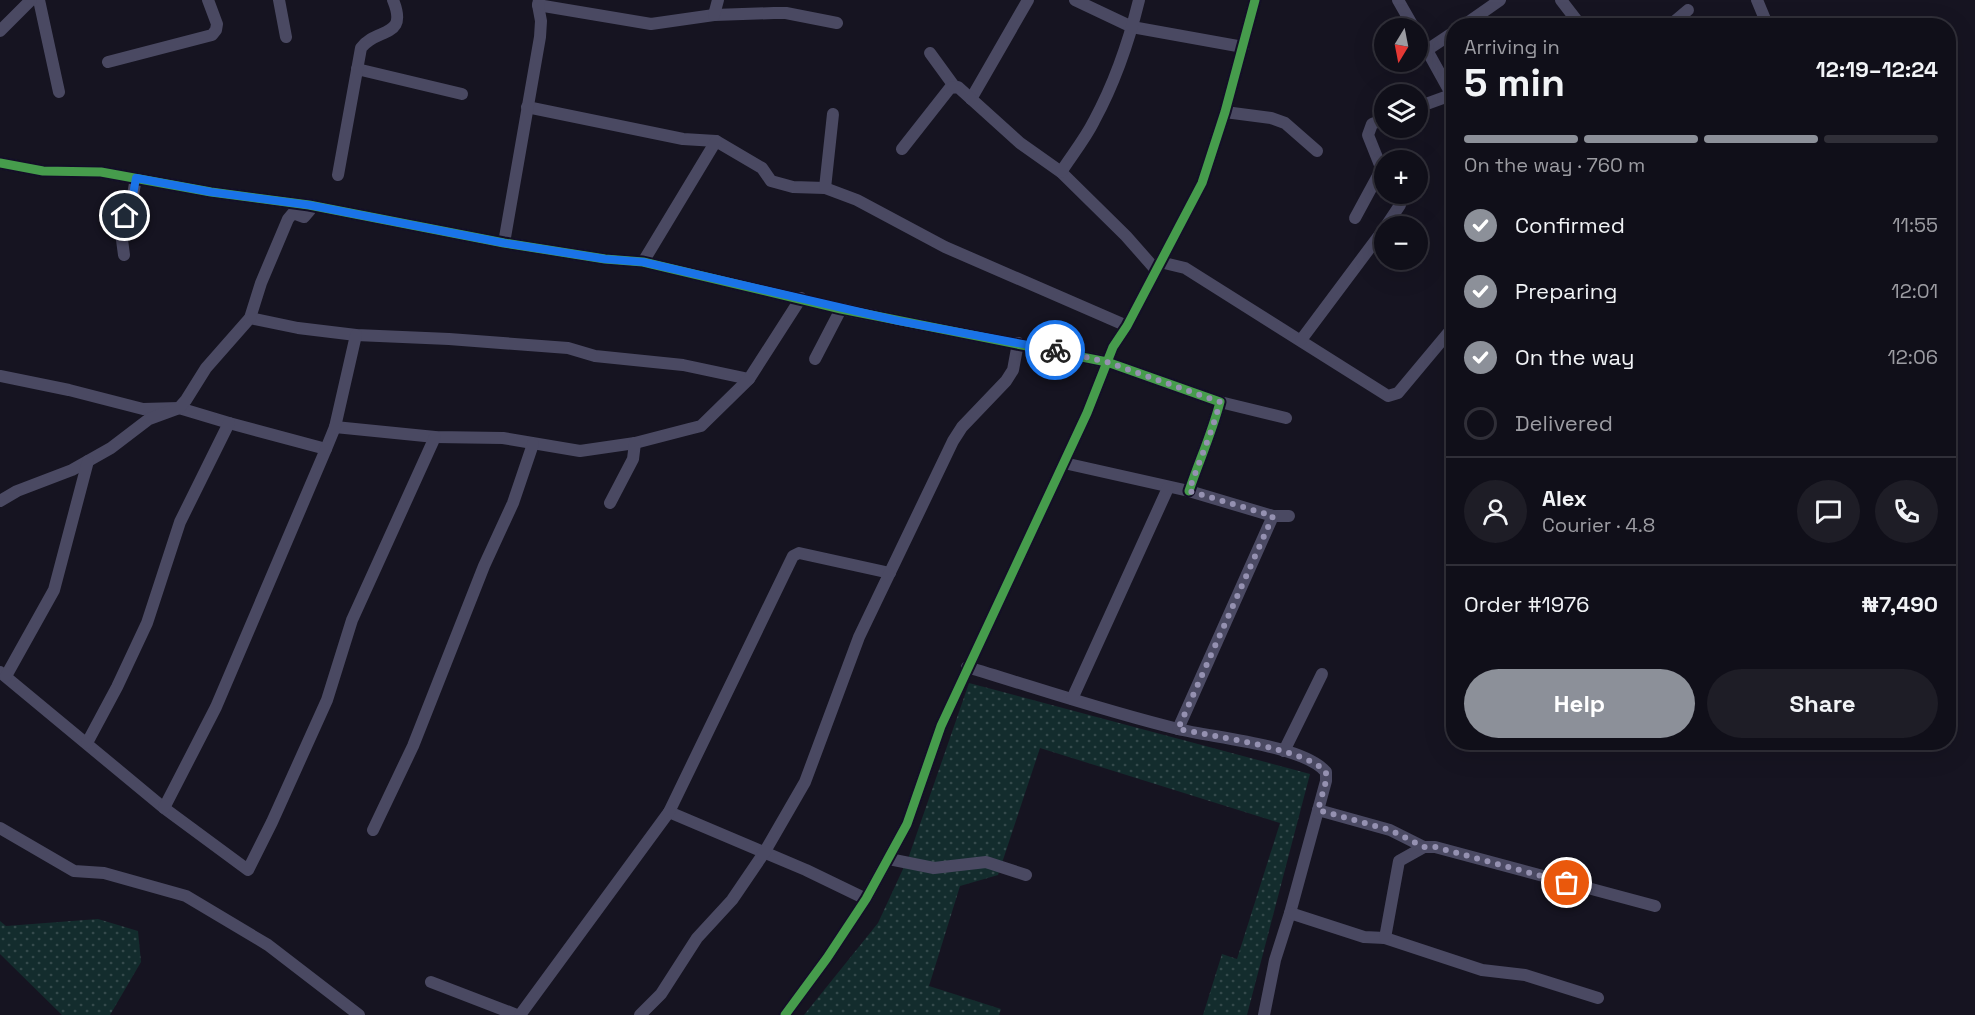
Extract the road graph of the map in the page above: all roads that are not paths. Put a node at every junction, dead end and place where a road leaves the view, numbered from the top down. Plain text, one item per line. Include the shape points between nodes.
1 (31, 0) edge
2 (39, 0) edge
3 (208, 0) edge
4 (279, 0) edge
5 (393, 0) edge
6 (718, 0) edge
7 (1028, 0) edge
8 (1075, 0) edge
9 (1139, 0) edge
10 (1255, 0) edge
11 (1398, 0) edge
12 (1500, 0) edge
13 (1561, 0) edge
14 (1757, 0) edge
15 (539, 2) edge
16 (1688, 10) dead end
17 (714, 15) junction
18 (1408, 18) edge
19 (1474, 18) edge
20 (1575, 18) edge
21 (1678, 18) edge
22 (1764, 18) edge
23 (837, 23) dead end
24 (1132, 27) junction
25 (0, 31) edge
26 (1446, 37) edge
27 (286, 38) dead end
28 (1243, 47) junction
29 (1428, 49) edge
30 (930, 53) dead end
31 (1428, 54) edge
32 (108, 62) dead end
33 (357, 69) junction
34 (954, 86) junction
35 (1446, 86) edge
36 (59, 92) dead end
37 (462, 94) dead end
38 (971, 99) junction
39 (1446, 99) edge
40 (1428, 104) edge
41 (526, 107) junction
42 (1225, 112) junction
43 (833, 114) dead end
44 (1374, 123) edge
45 (716, 141) junction
46 (902, 150) dead end
47 (1374, 150) edge
48 (1317, 151) dead end
49 (0, 163) edge
50 (1061, 172) junction
51 (338, 175) dead end
52 (136, 178) junction
53 (1374, 187) edge
54 (825, 188) junction
55 (309, 205) junction
56 (1355, 218) dead end
57 (504, 243) junction
58 (1374, 243) edge
59 (124, 255) dead end
60 (643, 262) junction
61 (1158, 266) junction
62 (801, 298) junction
63 (841, 309) junction
64 (250, 318) junction
65 (1127, 326) junction
66 (356, 335) junction
67 (1446, 336) edge
68 (1301, 340) junction
69 (1018, 343) junction
70 (815, 359) dead end
71 (1107, 362) junction
72 (0, 376) edge
73 (749, 379) junction
74 (1220, 402) junction
75 (178, 408) junction
76 (1286, 418) dead end
77 (229, 423) junction
78 (335, 427) junction
79 (435, 437) junction
80 (635, 443) junction
81 (533, 444) junction
82 (326, 449) junction
83 (88, 461) junction
84 (1064, 463) junction
85 (1168, 488) junction
86 (1189, 491) junction
87 (0, 501) edge
88 (610, 503) dead end
89 (1273, 516) junction
90 (1289, 516) dead end
91 (890, 573) junction
92 (967, 667) junction
93 (3, 674) edge
94 (1322, 674) dead end
95 (1072, 699) junction
96 (1178, 729) junction
97 (87, 743) junction
98 (1284, 751) junction
99 (164, 808) junction
100 (1318, 810) junction
101 (669, 812) junction
102 (0, 828) edge
103 (373, 830) dead end
104 (1424, 847) junction
105 (764, 853) junction
106 (889, 859) junction
107 (1026, 875) dead end
108 (866, 899) junction
109 (1655, 906) dead end
110 (1290, 913) junction
111 (1385, 938) junction
112 (431, 982) dead end
113 (1598, 998) dead end
114 (359, 1015) edge
115 (519, 1015) edge
116 (640, 1015) edge
117 (785, 1015) edge
118 (1265, 1015) edge

1 - 25 street
2 - 36 street
3 - 32 street via 217,24 212,35
4 - 27 street
5 - 33 street via 398,11 395,27 364,43
6 - 17 street
7 - 38 street
8 - 24 street
9 - 24 street
10 - 28 street
11 - 18 street
12 - 19 street
13 - 20 street
14 - 22 street
15 - 17 street via 651,24
15 - 41 street via 542,21
16 - 21 street
17 - 23 street via 786,13
24 - 28 street
24 - 50 street via 1095,119
26 - 29 street
28 - 42 street
30 - 34 street
31 - 35 street
33 - 37 street
33 - 51 street
34 - 38 street
34 - 46 street
38 - 50 street via 1020,143
39 - 40 street
41 - 45 street via 683,139
41 - 57 street
42 - 48 street via 1285,123
42 - 61 street via 1202,183
43 - 54 street
44 - 47 street via 1368,135
45 - 54 street via 762,168 771,181 793,187
45 - 60 street
49 - 52 street via 43,171 101,172
50 - 61 street
52 - 55 street
52 - 59 street via 122,232
53 - 56 street
54 - 65 street via 857,200 945,247
55 - 57 street
55 - 64 street via 310,210 303,217 293,213 288,219
57 - 60 street
58 - 68 street
60 - 62 street
61 - 65 street
61 - 68 street via 1185,268
62 - 63 street
62 - 73 street
63 - 69 street
63 - 70 street
64 - 66 street
64 - 75 street
65 - 71 street
66 - 73 street via 568,348 596,356 683,365
66 - 78 street
67 - 68 street via 1394,396 1388,396
69 - 71 street
69 - 91 street via 1013,370 1006,381 953,441
71 - 74 street
71 - 84 street
72 - 75 street via 143,409
73 - 80 street via 701,426
74 - 76 street
74 - 86 street
75 - 77 street
75 - 83 street via 149,419
77 - 82 street
77 - 97 street via 180,522 142,633
78 - 79 street
78 - 82 street
79 - 81 street via 503,438
79 - 99 street via 352,620 322,711 248,870
80 - 81 street via 580,451
80 - 88 street via 633,459
81 - 103 street via 513,503 484,566 414,746
82 - 99 street via 216,707
83 - 87 street
83 - 93 street via 54,590
84 - 85 street
84 - 92 street
85 - 86 street
85 - 95 street
86 - 89 street
89 - 90 street
89 - 96 street
91 - 101 street via 799,553 793,556
91 - 105 street via 859,637 805,782
92 - 95 street
92 - 106 street via 941,726 907,824
93 - 97 street
94 - 98 street
95 - 96 street
96 - 98 street
97 - 99 street
98 - 100 street via 1313,761 1326,772
100 - 104 street via 1390,830
100 - 110 street
101 - 105 street
101 - 115 street
102 - 114 street via 74,871 104,873 186,896 268,945
104 - 109 street
104 - 111 street via 1399,861
105 - 108 street
105 - 116 street via 732,900 686,953 661,994
106 - 107 street via 934,868 987,862
106 - 108 street
108 - 117 street
110 - 111 street via 1364,937
110 - 118 street via 1272,971
111 - 113 street via 1482,970 1525,975
112 - 115 street

